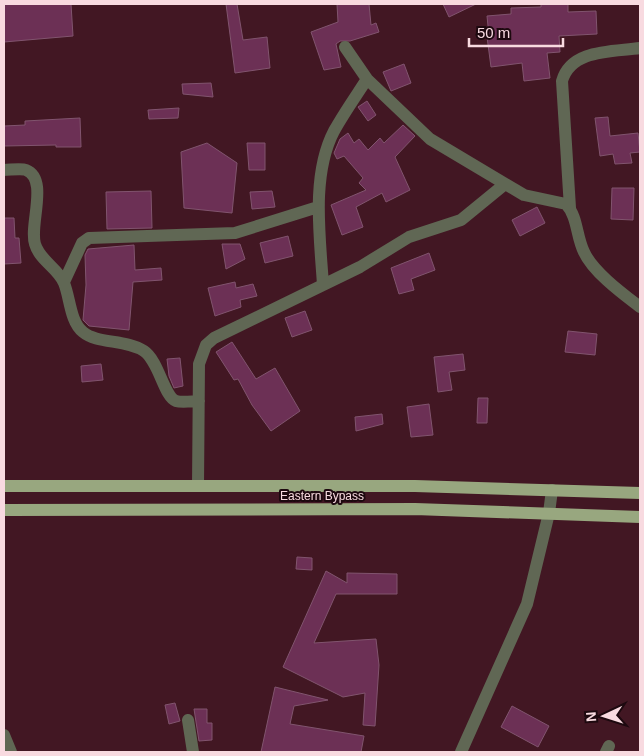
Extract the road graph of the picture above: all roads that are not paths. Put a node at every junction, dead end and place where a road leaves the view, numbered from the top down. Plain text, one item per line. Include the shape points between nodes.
1 (346, 47) dead end
2 (640, 48) edge
3 (367, 79) junction
4 (4, 170) edge
5 (505, 184) junction
6 (318, 207) junction
7 (570, 208) junction
8 (64, 282) junction
9 (323, 285) junction
10 (640, 307) edge
11 (199, 401) junction
12 (4, 486) edge
13 (198, 486) junction
14 (552, 490) junction
15 (640, 493) edge
16 (4, 510) edge
17 (549, 513) junction
18 (640, 517) edge
19 (188, 720) dead end
20 (4, 735) edge
21 (11, 752) edge
22 (193, 752) edge
23 (461, 752) edge

1 - 3 street
2 - 7 street via 577,59 564,73
3 - 5 street via 430,139
3 - 6 street via 334,132 322,173
4 - 8 street via 26,170 35,176 39,187 33,230 35,244 40,255
5 - 7 street via 524,195 566,204
5 - 9 street via 461,220 409,237
6 - 8 street via 235,233 89,238 82,243
6 - 9 street
7 - 10 street via 584,253 604,276
8 - 11 street via 81,332 145,352 155,362 171,397 176,401
9 - 11 street via 214,338 206,345 199,364
11 - 13 street
12 - 13 main road, Eastern Bypass
13 - 14 main road, Eastern Bypass
14 - 15 main road, Eastern Bypass
14 - 17 street
16 - 17 main road, Eastern Bypass via 415,509
17 - 18 main road, Eastern Bypass
17 - 23 street via 523,614
19 - 22 street
20 - 21 street

